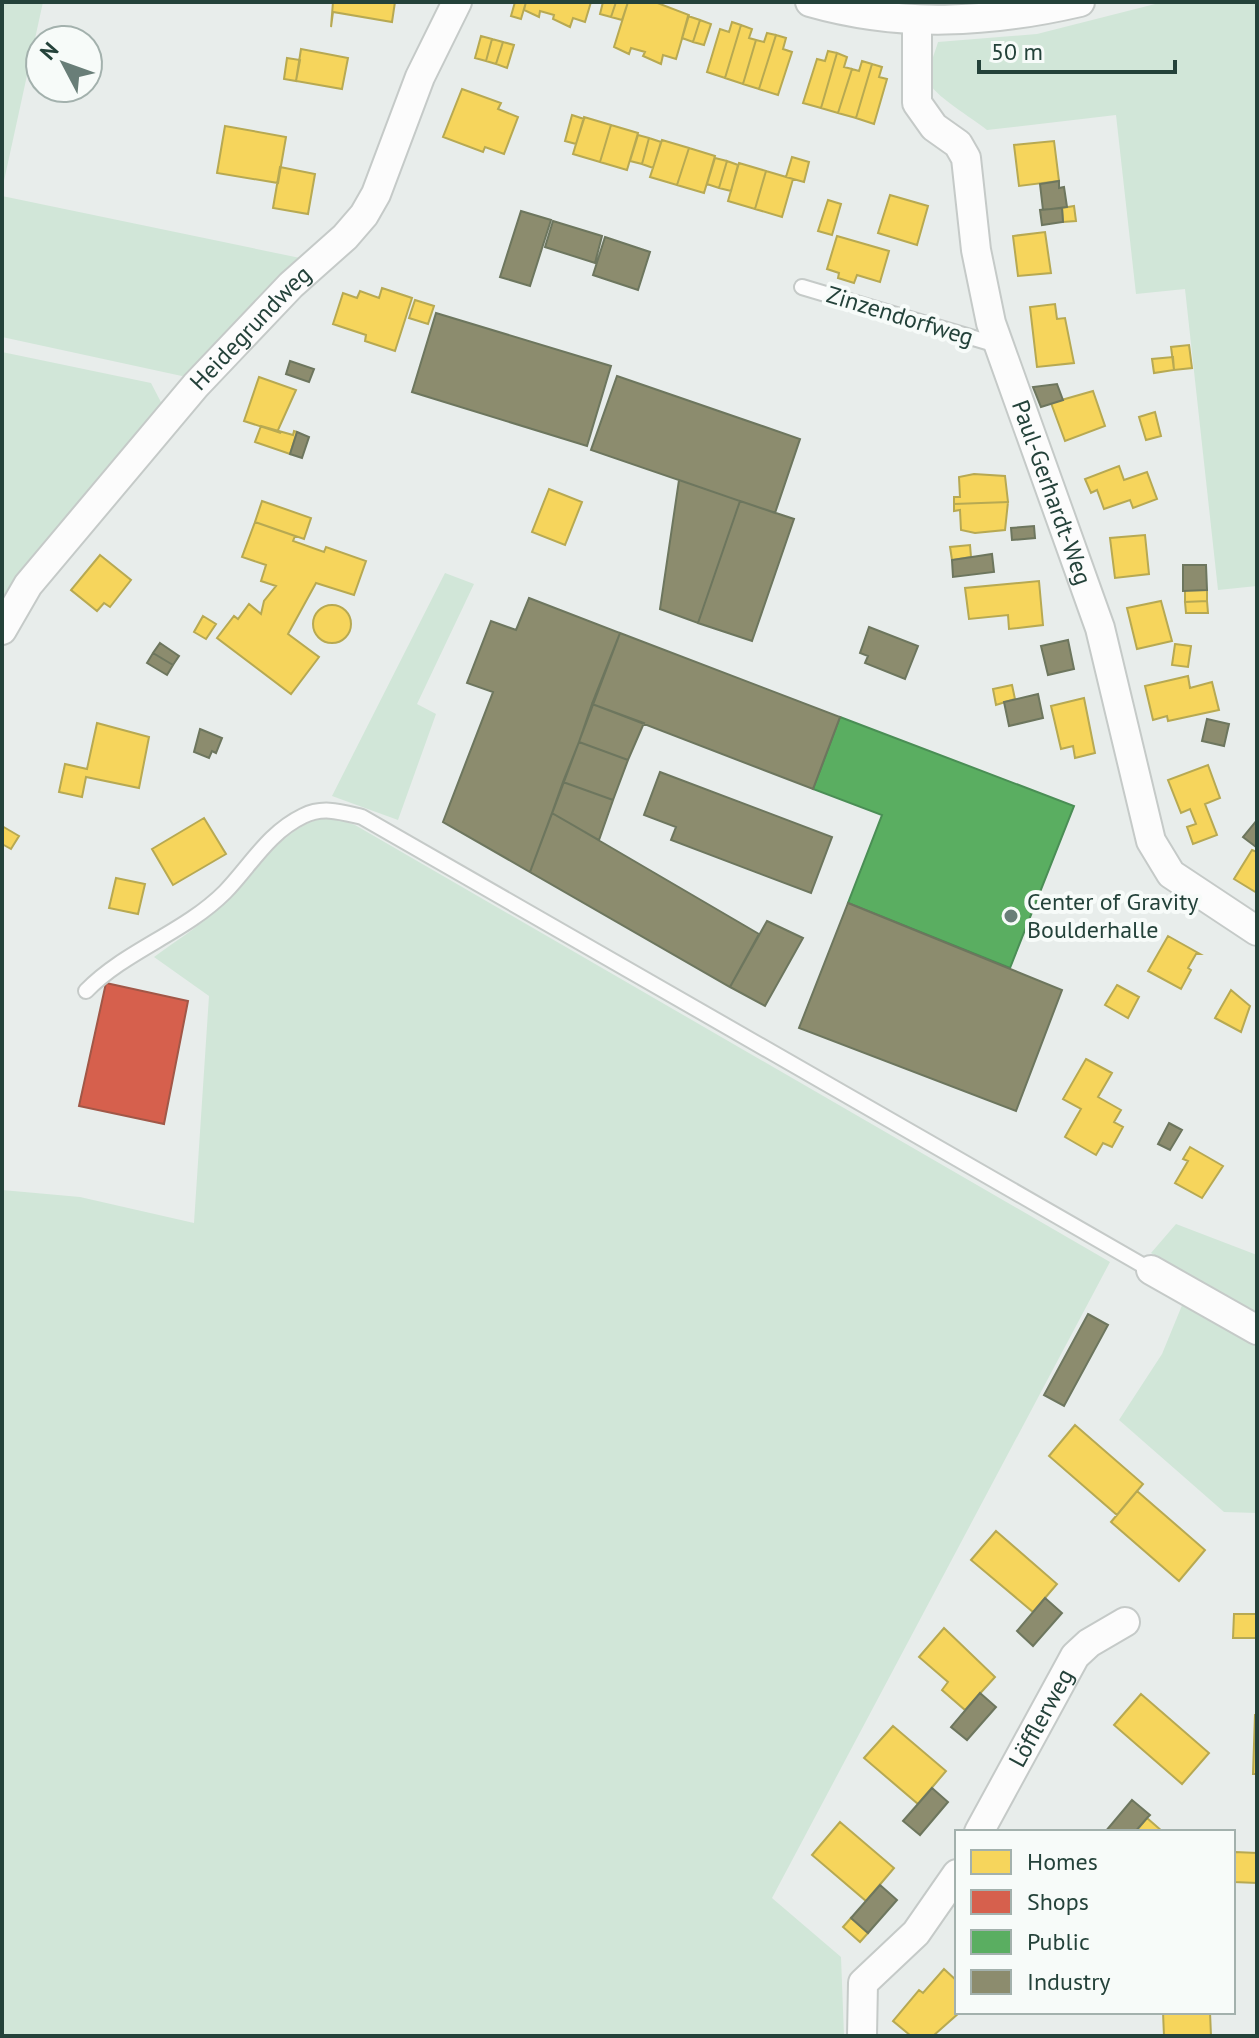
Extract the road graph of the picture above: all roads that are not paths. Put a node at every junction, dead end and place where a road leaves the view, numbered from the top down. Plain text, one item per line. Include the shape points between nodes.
1 (457, 2) edge
2 (810, 2) edge
3 (1080, 2) edge
4 (917, 21) junction
5 (802, 287) dead end
6 (998, 345) junction
7 (2, 630) edge
8 (1257, 931) edge
9 (86, 991) dead end
10 (1151, 1270) joint
11 (1257, 1330) edge
12 (1125, 1622) dead end
13 (980, 1830) edge
14 (955, 1877) edge
15 (862, 2036) edge

1 - 7 street, Heidegrundweg via 364,215 196,385 28,585
2 - 4 street
3 - 4 street via 978,20
4 - 6 street, Paul-Gerhardt-Weg via 917,103 966,158 976,250
5 - 6 lane, Zinzendorfweg
6 - 8 street, Paul-Gerhardt-Weg via 1100,628 1158,858 1190,890
9 - 10 lane via 108,969 187,924 225,893 278,830 306,814 330,809 362,817
10 - 11 street
12 - 13 street, Löfflerweg via 1075,1656
14 - 15 street via 916,1933 863,1983

